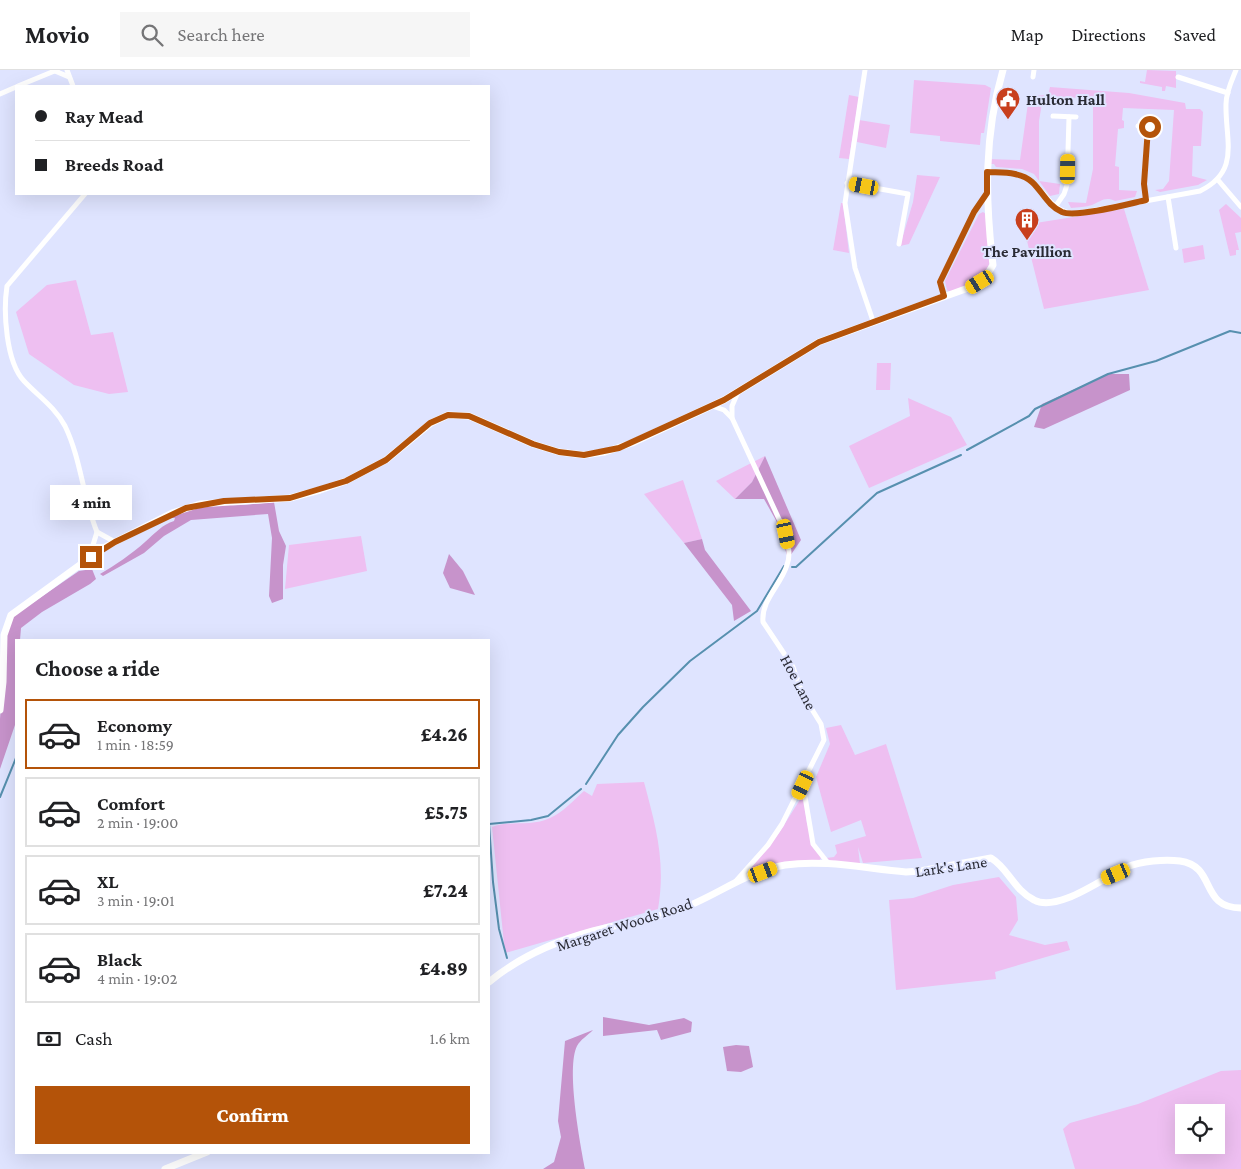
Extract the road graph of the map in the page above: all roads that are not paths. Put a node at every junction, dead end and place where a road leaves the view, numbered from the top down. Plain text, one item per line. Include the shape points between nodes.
1 (56, 70) edge
2 (67, 70) edge
3 (864, 70) edge
4 (1003, 70) edge
5 (1034, 70) edge
6 (1236, 70) edge
7 (69, 77) junction
8 (1033, 77) dead end
9 (1178, 78) dead end
10 (22, 85) edge
11 (73, 85) edge
12 (15, 88) edge
13 (1228, 93) junction
14 (0, 94) edge
15 (1053, 116) dead end
16 (1068, 117) junction
17 (1076, 118) dead end
18 (1138, 126) dead end
19 (987, 172) junction
20 (1218, 180) junction
21 (846, 182) junction
22 (987, 193) junction
23 (83, 195) edge
24 (1168, 196) junction
25 (1146, 200) junction
26 (1055, 207) junction
27 (1241, 207) edge
28 (899, 244) dead end
29 (1176, 248) dead end
30 (944, 296) junction
31 (873, 321) junction
32 (738, 392) junction
33 (712, 406) junction
34 (732, 418) junction
35 (97, 532) junction
36 (115, 542) junction
37 (88, 558) junction
38 (0, 710) edge
39 (803, 785) junction
40 (830, 865) junction
41 (734, 883) junction
42 (1241, 908) edge
43 (490, 981) edge
44 (201, 1154) edge
45 (165, 1169) edge

1 - 7 street
1 - 10 street
2 - 7 street
3 - 21 street
4 - 19 street via 993,110
5 - 8 street
6 - 13 street
7 - 11 street
9 - 13 street
12 - 14 street
13 - 20 street via 1226,103 1232,150 1228,166
15 - 16 street
16 - 17 street
16 - 26 street via 1067,185
18 - 25 street via 1149,128 1144,184
19 - 22 street
19 - 26 street via 1024,177
20 - 24 street via 1200,191
20 - 27 street
21 - 28 street via 908,194
21 - 31 street via 846,214 855,268
22 - 30 street via 974,212 940,282
22 - 30 street via 993,265 980,282
23 - 35 street via 7,286 5,297 10,358 24,381 47,402 65,425
24 - 25 street
24 - 29 street
25 - 26 street via 1074,214 1061,212
30 - 31 street
31 - 32 street via 813,345
32 - 33 street
32 - 34 street via 732,406
33 - 34 street via 724,410
33 - 36 street via 619,448 584,455 533,444 469,416 448,415 430,423 386,460 346,481 290,498 224,501 186,508
34 - 39 street, Hoe Lane via 786,534 787,565 762,615 766,627 793,667 822,730 822,748
35 - 36 street
35 - 37 street
36 - 37 street
37 - 38 street via 11,615 4,635
39 - 40 street via 813,844
39 - 41 street, Hoe Lane via 768,846
40 - 41 street, Lark's Lane via 779,866
40 - 42 street, Lark's Lane via 920,871 991,858 1024,894 1042,903 1074,895 1134,865 1180,861 1200,870 1216,901
41 - 43 street, Margaret Woods Road via 681,909 591,931 524,958
44 - 45 street

